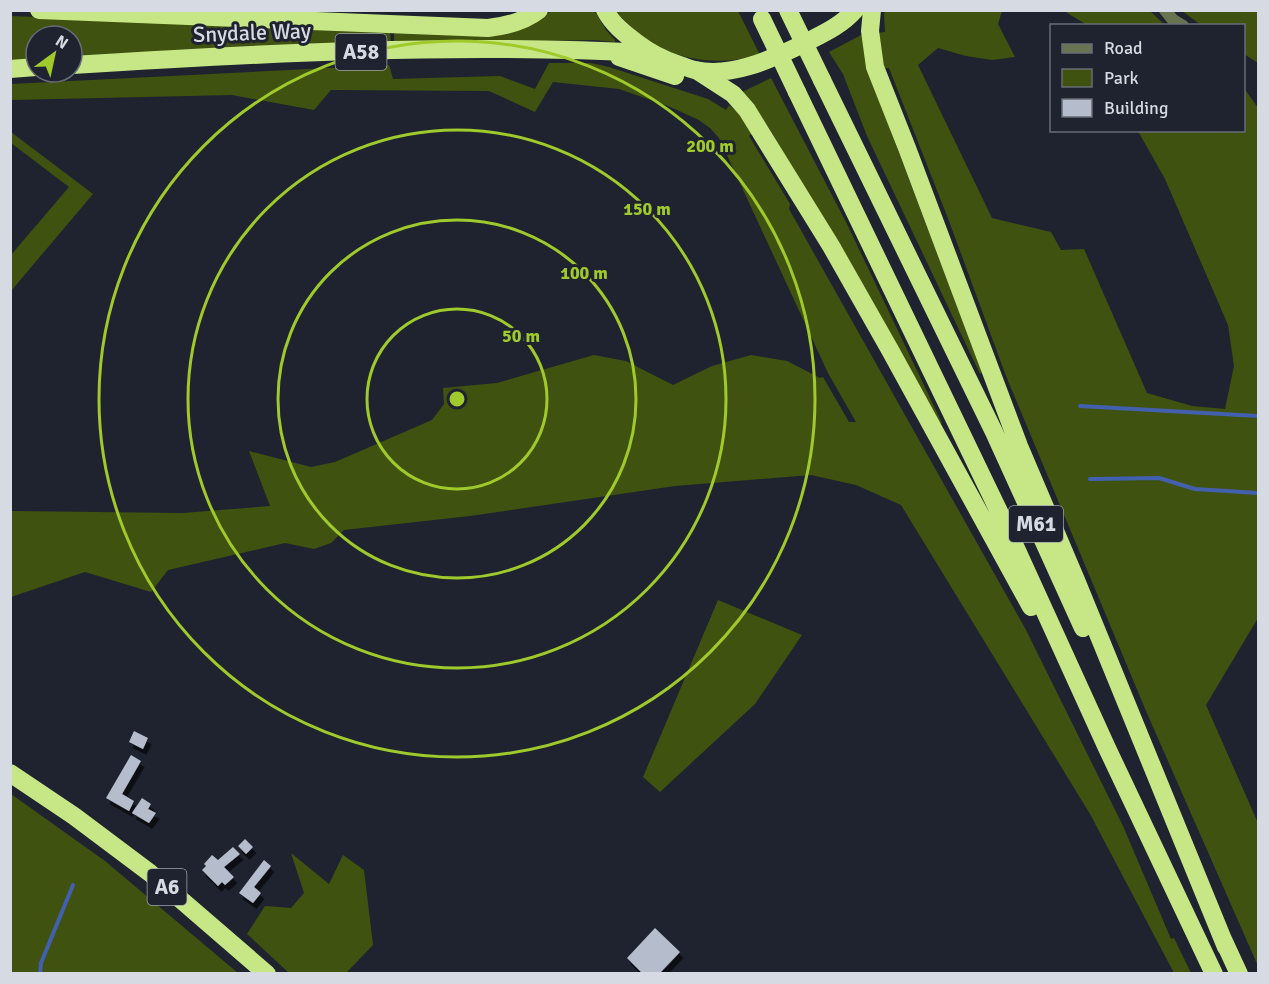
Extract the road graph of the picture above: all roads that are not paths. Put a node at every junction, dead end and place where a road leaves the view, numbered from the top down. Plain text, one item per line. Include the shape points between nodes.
1 (39, 10) edge
2 (539, 10) edge
3 (605, 10) edge
4 (788, 10) edge
5 (855, 10) edge
6 (872, 10) edge
7 (1165, 10) edge
8 (760, 15) edge
9 (1180, 24) edge
10 (585, 49) junction
11 (649, 53) junction
12 (84, 64) edge
13 (696, 70) junction
14 (754, 124) junction
15 (1107, 748) junction
16 (10, 773) edge
17 (1226, 946) junction
18 (267, 974) edge
19 (1214, 974) edge
20 (1239, 974) edge

1 - 2 highway, Snydale Way / A58 via 455,28 507,26
3 - 11 highway, A58 via 625,34
4 - 17 highway, M61, bridge via 994,432
5 - 13 highway, A58 via 831,30 770,60 722,71
6 - 17 highway, M61 via 870,35 875,67 1019,446
7 - 9 street
8 - 15 highway, M61, bridge via 1005,524
10 - 11 highway, Snydale Way / A58
10 - 12 highway, Snydale Way / A58 via 369,51
10 - 14 highway via 707,87
11 - 13 highway, A58
13 - 14 highway via 733,94
14 - 15 highway, M61 via 831,246 890,350
15 - 19 highway, M61
16 - 18 highway, A6 via 142,866
17 - 20 highway, M61

